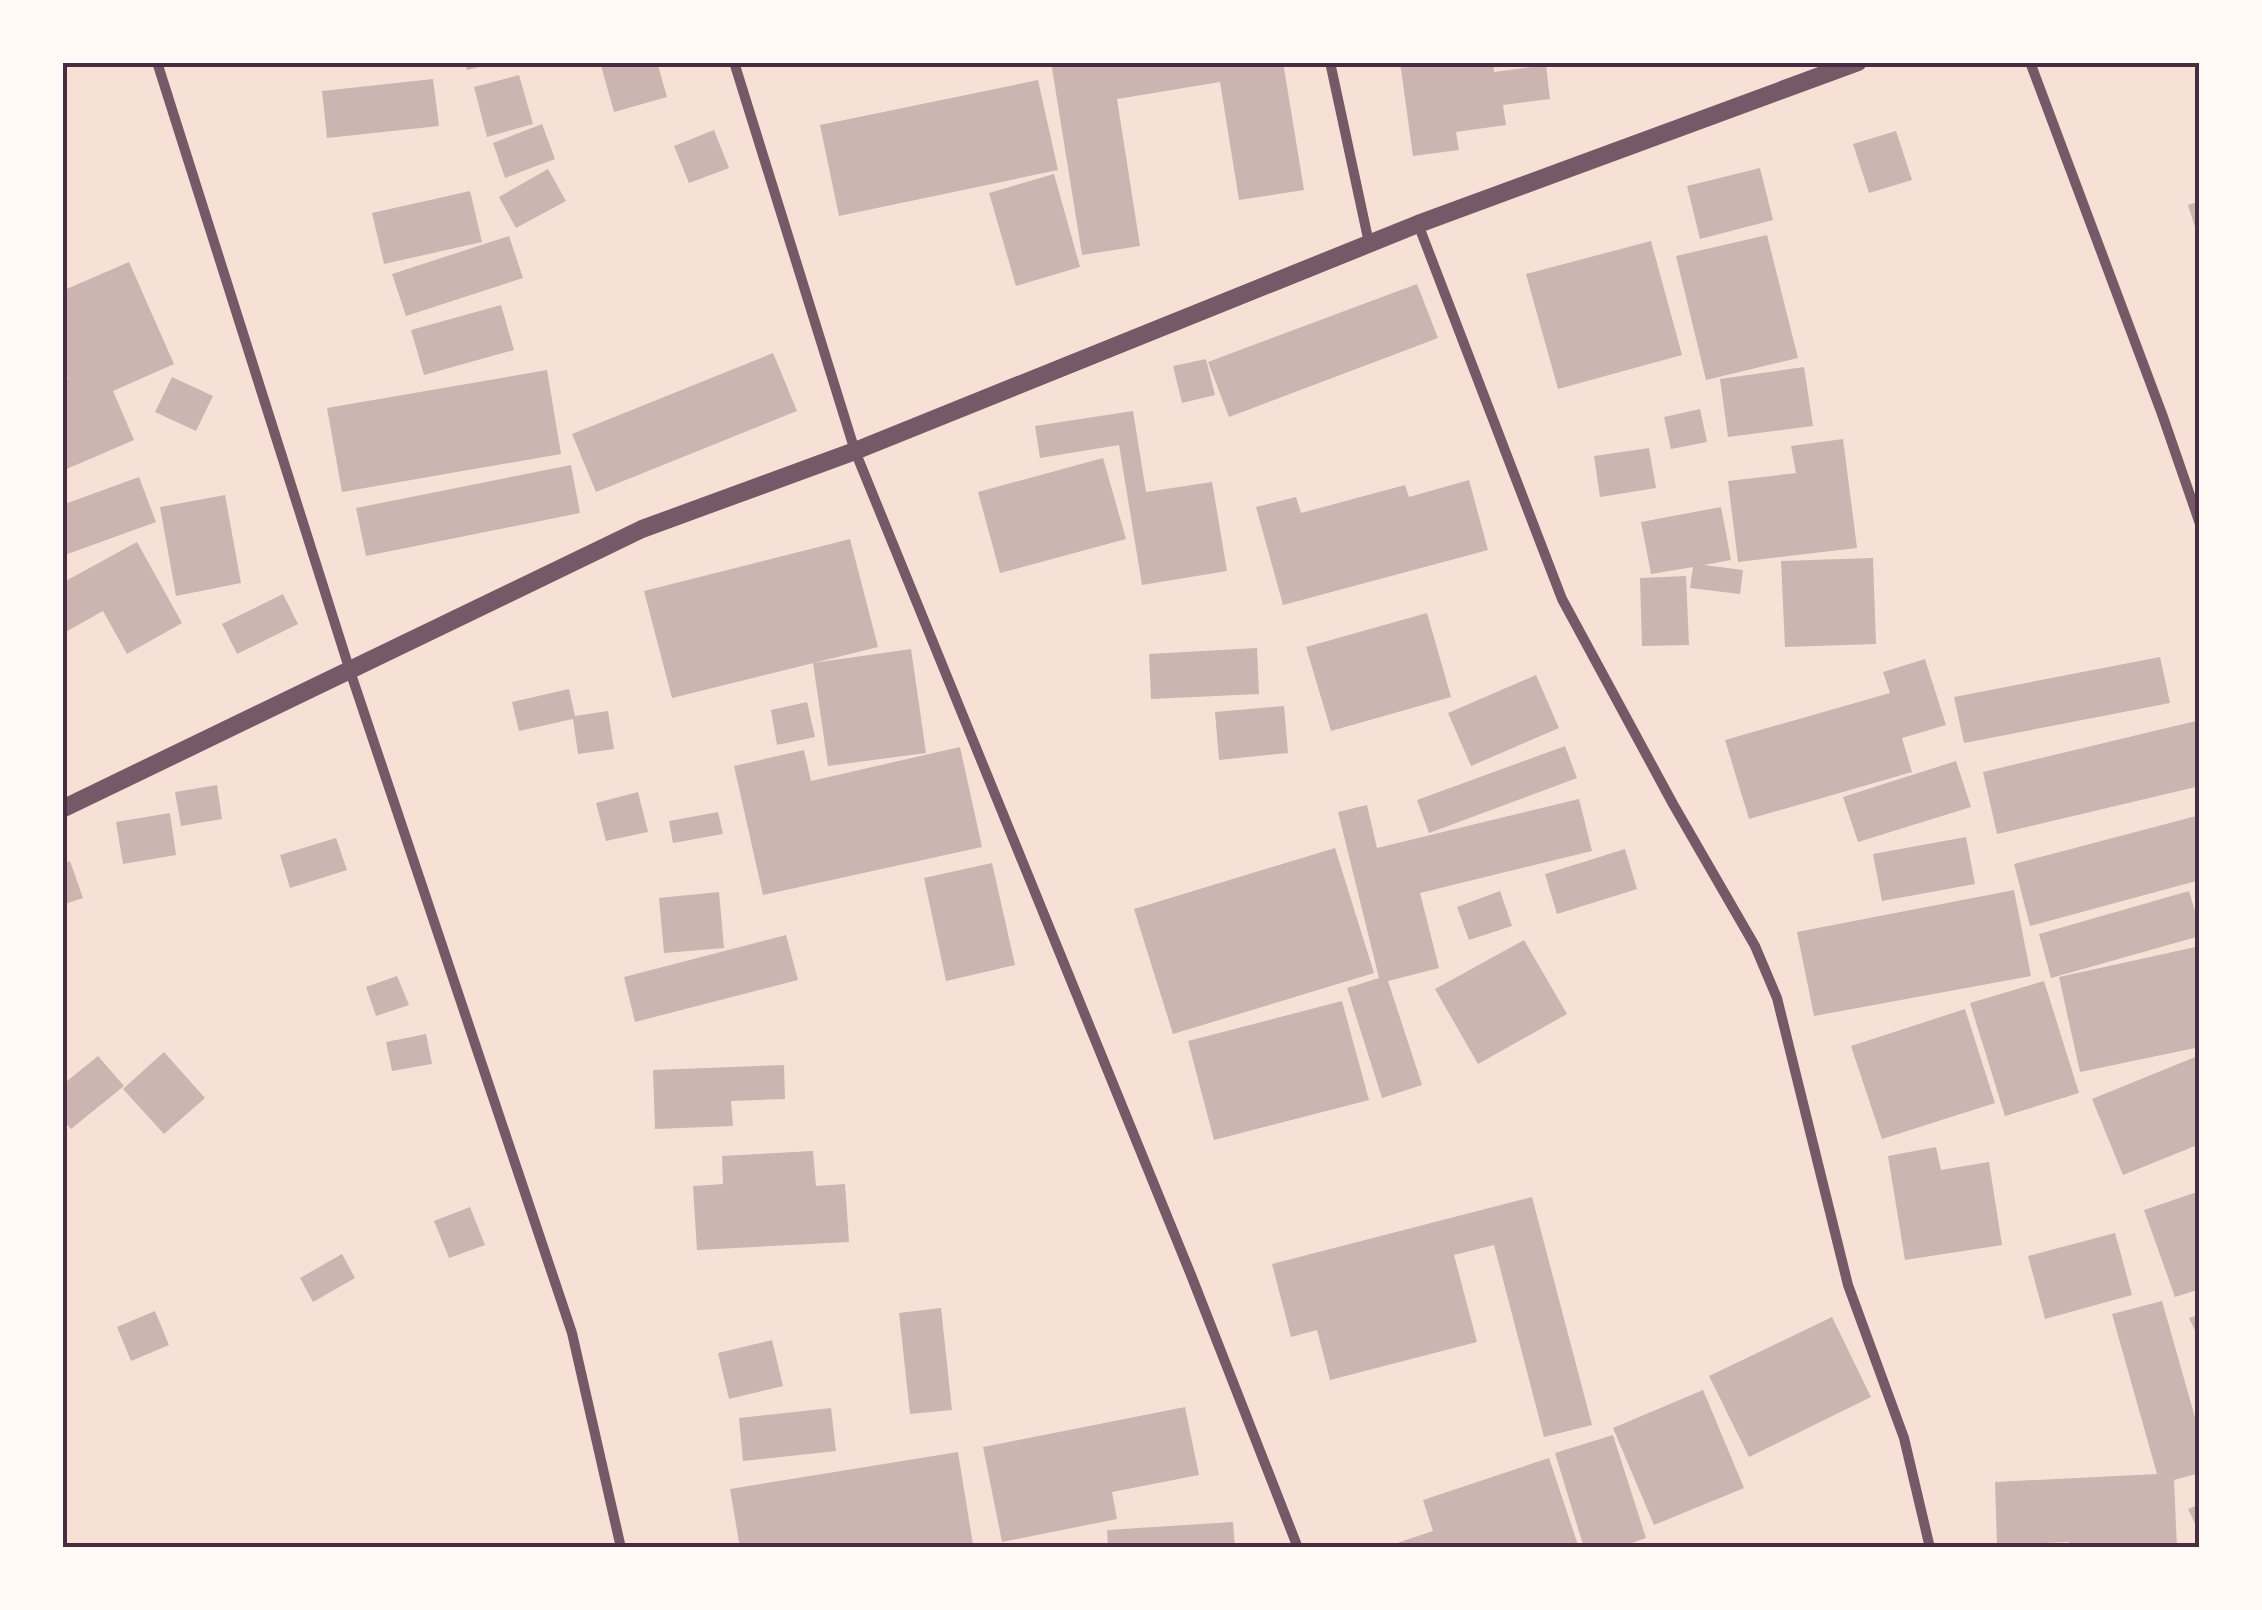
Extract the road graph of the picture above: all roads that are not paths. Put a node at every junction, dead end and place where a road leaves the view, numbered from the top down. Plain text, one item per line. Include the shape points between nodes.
1 (157, 62) edge
2 (734, 62) edge
3 (1330, 62) edge
4 (1858, 62) edge
5 (2030, 62) edge
6 (1418, 224) junction
7 (1368, 243) junction
8 (855, 451) junction
9 (2200, 524) edge
10 (350, 671) junction
11 (62, 810) edge
12 (621, 1548) edge
13 (1298, 1548) edge
14 (1930, 1548) edge

1 - 10 street
2 - 8 street
3 - 7 street
4 - 6 street
5 - 9 street
6 - 7 street
6 - 14 street via 1562,599 1756,946 1777,998 1848,1285 1904,1438
7 - 8 street
8 - 10 street via 642,530
8 - 13 street
10 - 11 street
10 - 12 street via 572,1334

